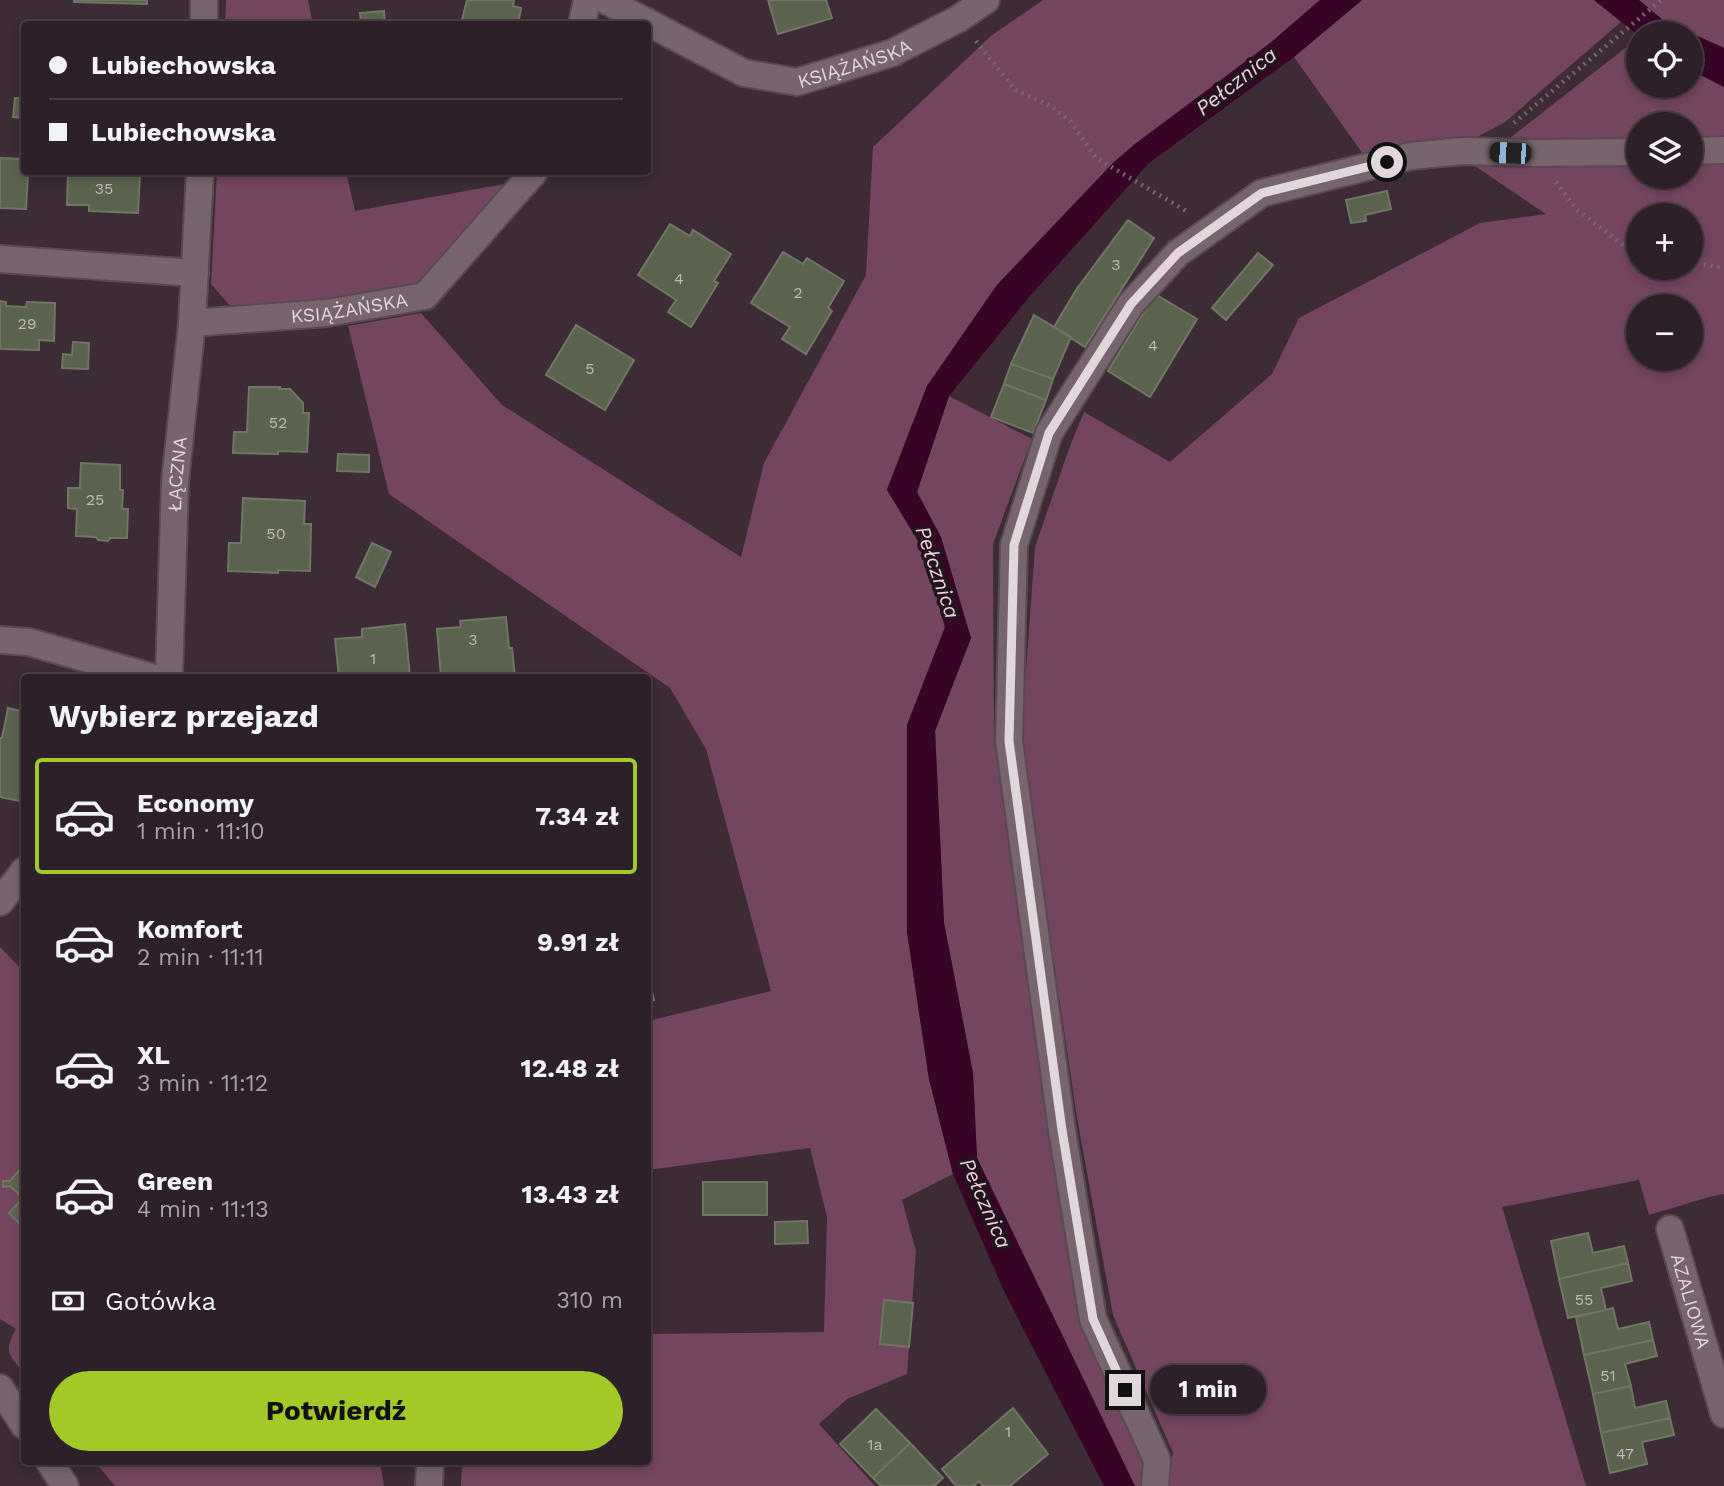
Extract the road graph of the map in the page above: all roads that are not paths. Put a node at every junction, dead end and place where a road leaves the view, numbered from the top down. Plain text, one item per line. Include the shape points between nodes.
1 (205, 0) edge
2 (587, 0) edge
3 (605, 0) edge
4 (986, 0) edge
5 (204, 21) edge
6 (583, 21) edge
7 (645, 21) edge
8 (651, 24) edge
9 (1724, 150) edge
10 (1703, 151) edge
11 (1626, 152) edge
12 (200, 175) edge
13 (531, 175) edge
14 (0, 259) edge
15 (195, 273) junction
16 (192, 323) junction
17 (0, 640) edge
18 (141, 674) edge
19 (169, 674) edge
20 (21, 874) edge
21 (0, 902) edge
22 (1670, 1228) dead end
23 (0, 1388) edge
24 (1724, 1414) edge
25 (21, 1420) edge
26 (52, 1465) edge
27 (430, 1465) edge
28 (65, 1486) edge
29 (429, 1486) edge
30 (1155, 1486) edge

1 - 5 street
2 - 6 street
3 - 7 street, KSIĄŻAŃSKA
4 - 8 street, KSIĄŻAŃSKA via 892,53 797,82 744,73
9 - 10 street
11 - 30 street via 1462,151 1411,156 1262,193 1178,253 1131,304 1049,433 1014,545 1009,741 1093,1319 1157,1460
12 - 15 street, ŁĄCZNA
13 - 16 street, KSIĄŻAŃSKA via 425,296 327,313
14 - 15 street
15 - 16 street, ŁĄCZNA
16 - 19 street, ŁĄCZNA via 175,482
17 - 18 street via 29,642
20 - 21 street
22 - 24 street, AZALIOWA
23 - 25 street
26 - 28 street
27 - 29 street

